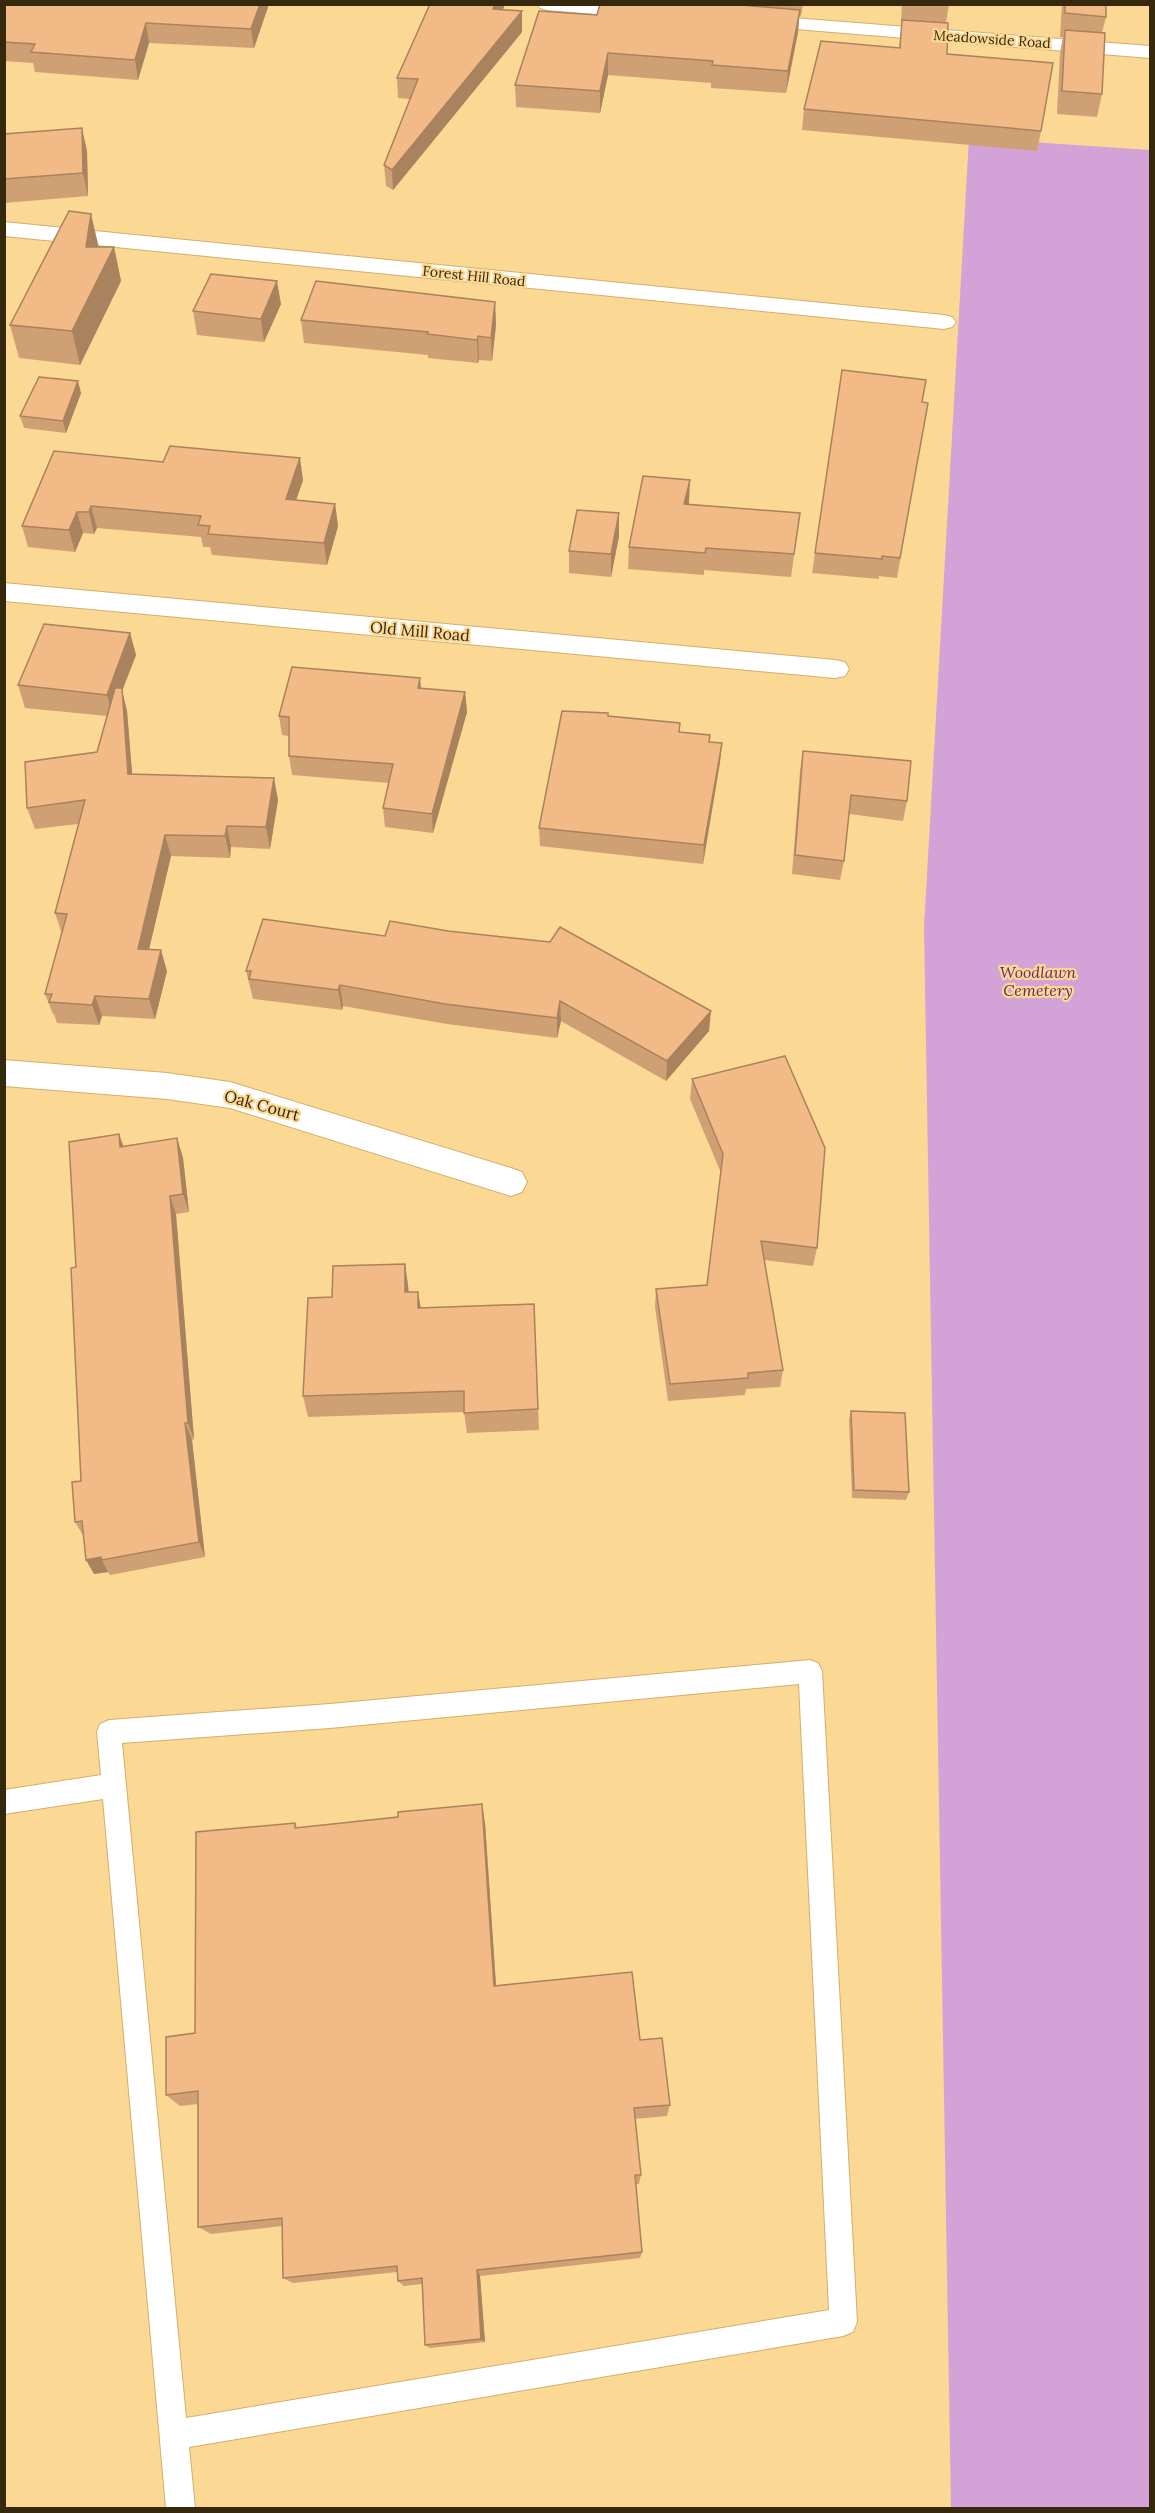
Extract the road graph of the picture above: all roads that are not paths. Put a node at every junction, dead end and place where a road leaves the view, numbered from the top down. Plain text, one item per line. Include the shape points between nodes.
1 (547, 4) edge
2 (665, 14) edge
3 (736, 19) edge
4 (1150, 52) edge
5 (4, 230) edge
6 (944, 322) dead end
7 (4, 592) edge
8 (835, 669) dead end
9 (4, 1073) edge
10 (511, 1182) dead end
11 (114, 1785) junction
12 (4, 1802) edge
13 (173, 2435) junction
14 (180, 2508) edge

1 - 2 street
3 - 4 street, Meadowside Road
5 - 6 street, Forest Hill Road
7 - 8 street, Old Mill Road
9 - 10 street, Oak Court via 230,1095
11 - 12 lane
11 - 13 lane
11 - 13 lane via 109,1732 330,1716 810,1671 843,2322
13 - 14 lane

